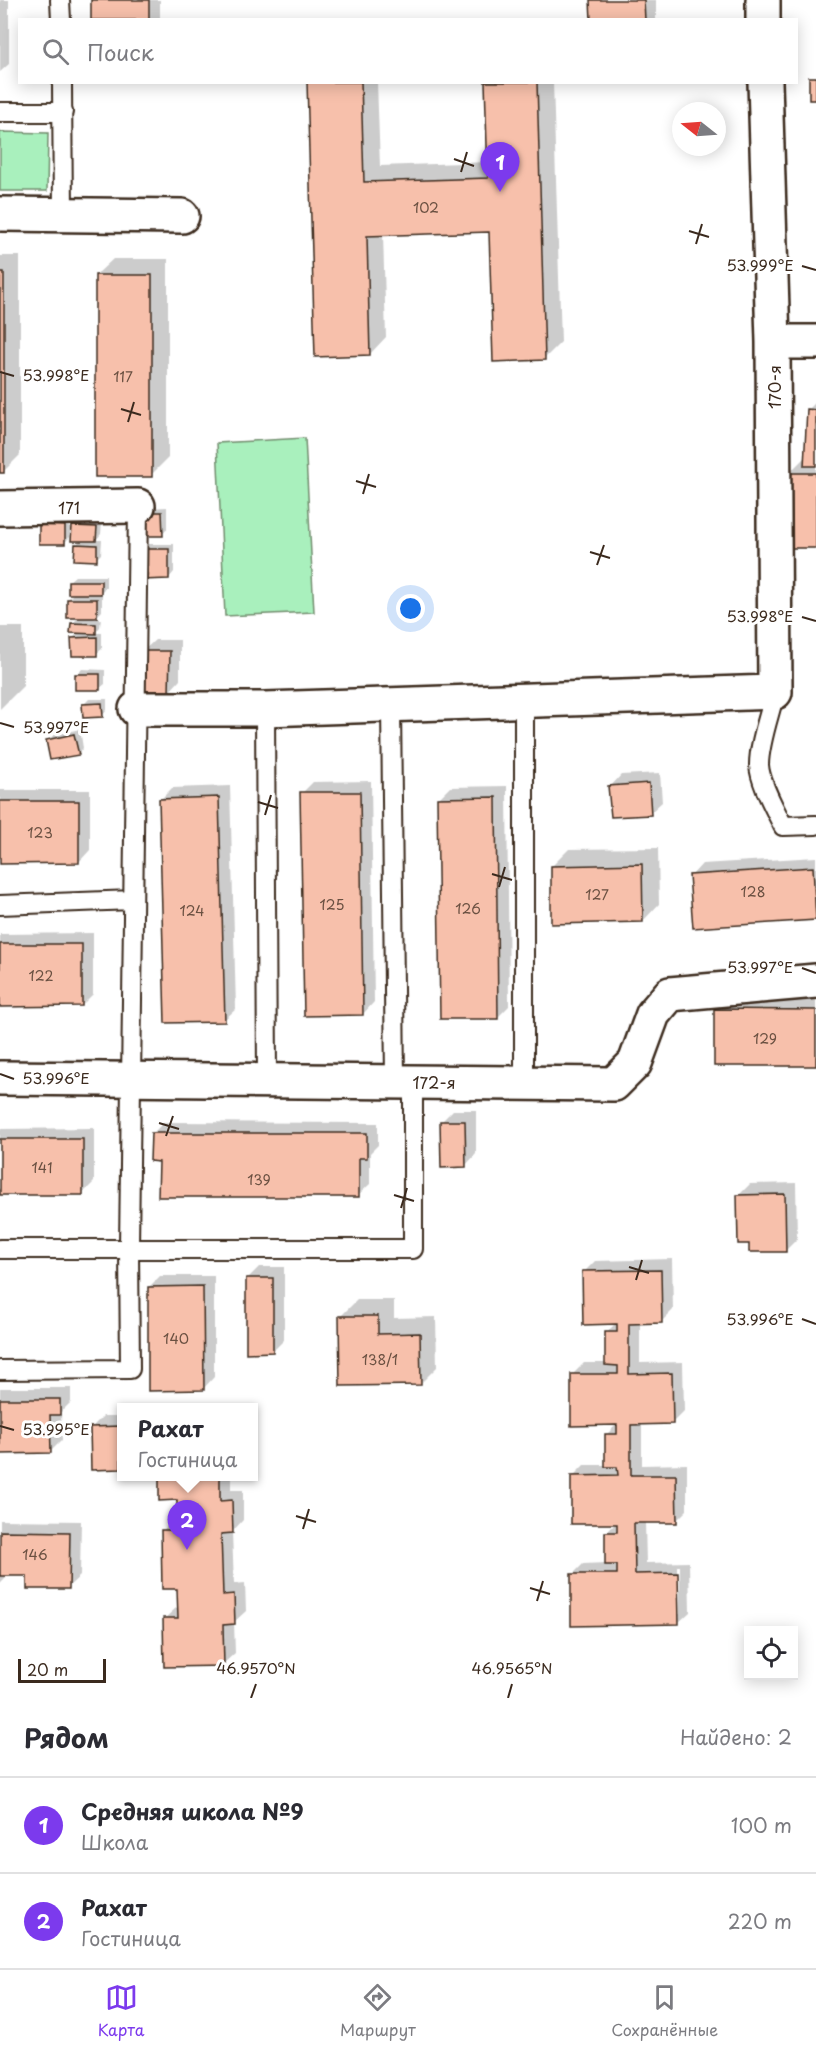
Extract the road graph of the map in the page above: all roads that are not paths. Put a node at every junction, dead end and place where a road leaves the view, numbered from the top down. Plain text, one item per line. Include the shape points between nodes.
1 (60, 0) edge
2 (763, 0) edge
3 (61, 18) edge
4 (764, 18) edge
5 (62, 84) edge
6 (765, 84) edge
7 (0, 112) edge
8 (63, 112) junction
9 (0, 214) edge
10 (63, 215) junction
11 (182, 216) dead end
12 (773, 342) junction
13 (816, 342) edge
14 (138, 506) joint
15 (0, 508) edge
16 (775, 692) junction
17 (524, 702) junction
18 (391, 706) junction
19 (136, 709) junction
20 (265, 709) junction
21 (816, 825) edge
22 (133, 900) junction
23 (0, 905) edge
24 (816, 981) edge
25 (0, 1078) edge
26 (132, 1079) junction
27 (267, 1080) junction
28 (404, 1081) junction
29 (524, 1083) junction
30 (129, 1248) junction
31 (0, 1249) edge
32 (0, 1370) edge

1 - 3 lane
2 - 4 street
5 - 8 lane
6 - 12 street, 170-я
7 - 8 lane
8 - 10 lane
9 - 10 street
10 - 11 street
12 - 13 street
12 - 16 street, 170-я
14 - 15 street, 171
14 - 19 lane
16 - 17 street
16 - 21 lane via 759,766 783,826
17 - 18 street
17 - 29 lane
18 - 20 street
18 - 28 lane
19 - 20 street
19 - 22 lane
20 - 27 lane
22 - 23 lane
22 - 26 lane
24 - 29 street, 172-я via 670,994 653,1014 635,1063 614,1084
25 - 26 street, 172-я
26 - 27 street, 172-я
26 - 30 lane
27 - 28 street, 172-я
28 - 29 street, 172-я
28 - 30 lane via 413,1249
30 - 31 lane
30 - 32 lane via 130,1368

